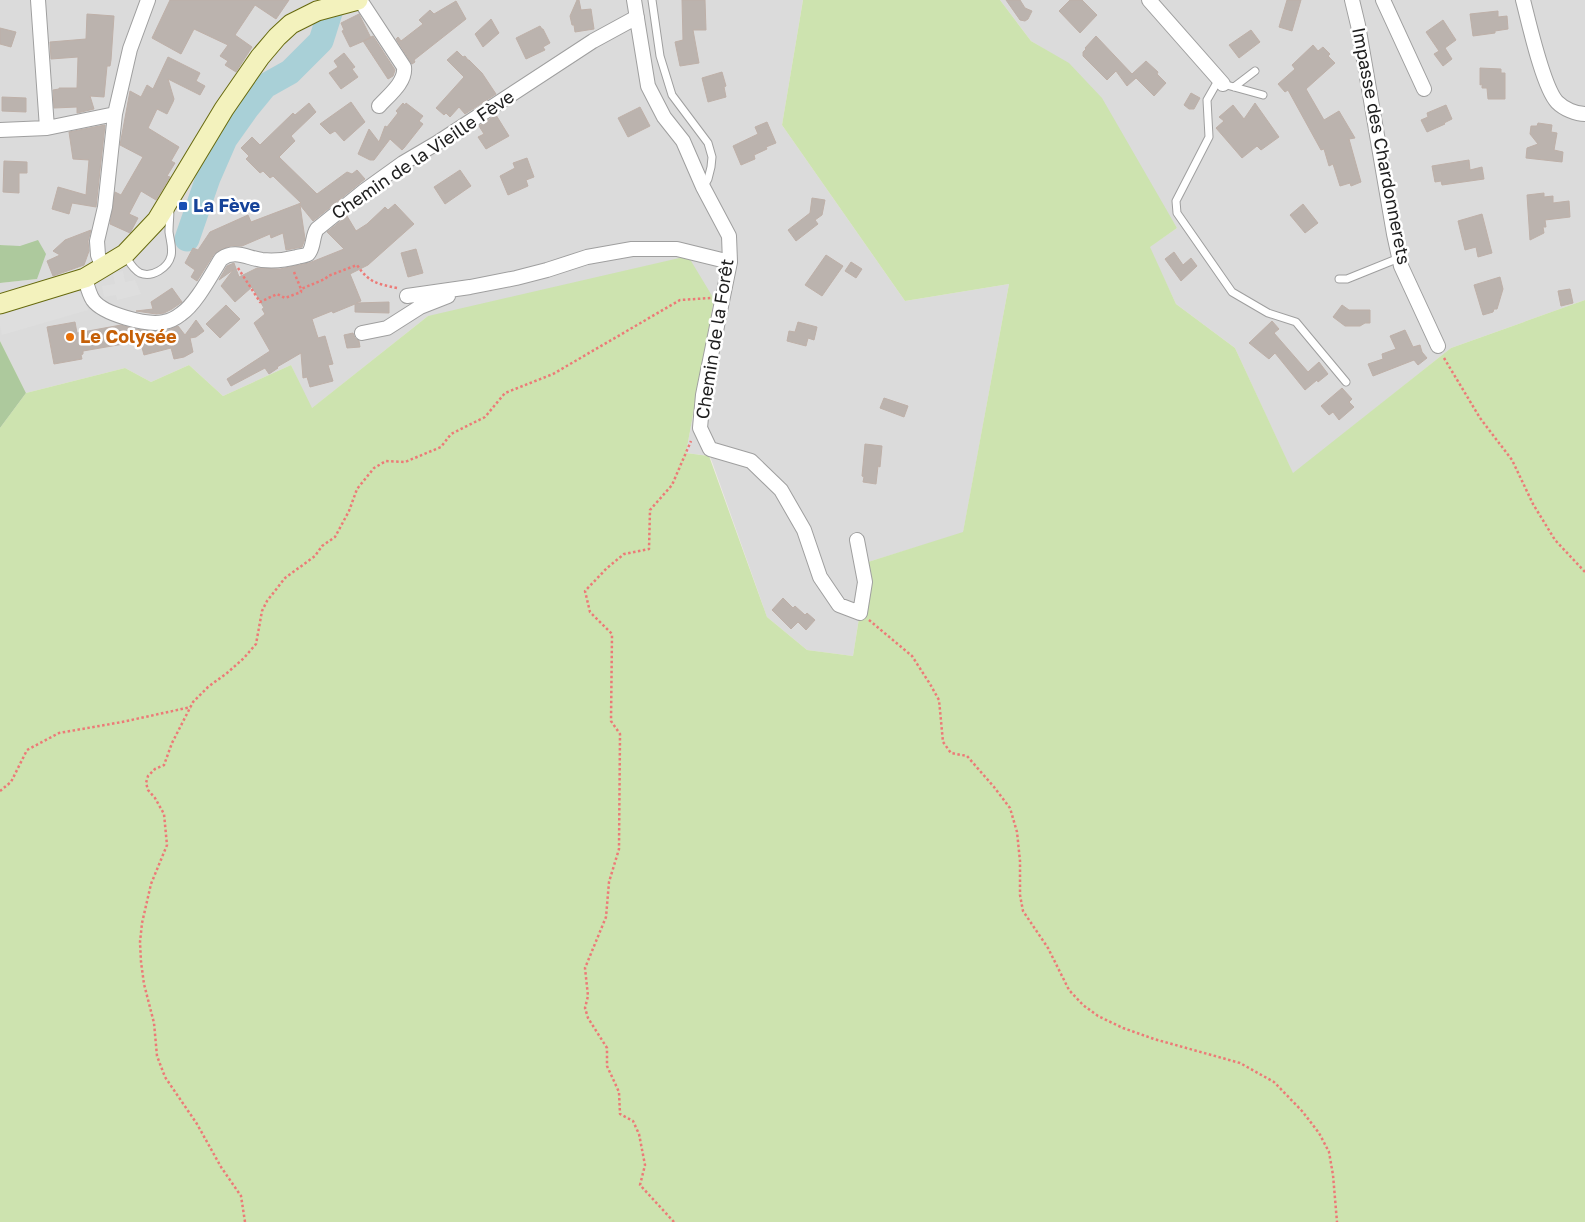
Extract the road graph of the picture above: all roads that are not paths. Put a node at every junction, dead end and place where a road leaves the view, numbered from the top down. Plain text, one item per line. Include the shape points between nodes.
1 (38, 0) edge
2 (148, 0) edge
3 (634, 0) edge
4 (652, 0) edge
5 (1352, 0) edge
6 (1383, 0) edge
7 (1523, 0) edge
8 (354, 1) edge
9 (1151, 1) edge
10 (637, 18) junction
11 (1255, 72) dead end
12 (1226, 83) junction
13 (1424, 89) dead end
14 (1263, 95) dead end
15 (379, 106) dead end
16 (115, 114) junction
17 (1585, 114) edge
18 (47, 128) junction
19 (0, 130) edge
20 (703, 187) junction
21 (170, 199) junction
22 (125, 254) junction
23 (1399, 258) junction
24 (730, 262) junction
25 (103, 268) junction
26 (85, 278) junction
27 (1339, 279) dead end
28 (470, 287) junction
29 (403, 292) road end
30 (0, 304) edge
31 (362, 333) dead end
32 (1438, 346) road end
33 (1346, 382) dead end
34 (857, 540) dead end

1 - 18 street
2 - 16 street via 130,49
3 - 10 street, Chemin de la Forêt
4 - 20 lane via 660,56 672,96 708,144 712,157
5 - 23 street, Impasse des Chardonnerets
6 - 13 street
7 - 17 street via 1547,84 1556,101 1565,108
8 - 15 street via 404,67 402,80
8 - 21 main road via 317,11 291,24 277,37 224,109
9 - 12 street
10 - 20 street, Chemin de la Forêt via 648,86 664,117 682,141
10 - 26 street, Chemin de la Vieille Fève via 593,41 403,164 317,229 307,254 289,259 262,260 227,255 180,315 152,323 104,310 93,300
11 - 12 lane
12 - 14 lane
12 - 33 lane via 1207,100 1209,137 1176,201 1177,212 1232,292 1268,313 1296,322
16 - 18 street
16 - 25 street via 105,207 97,241
18 - 19 street
20 - 24 street, Chemin de la Forêt via 729,236
21 - 22 main road via 157,220
21 - 22 lane via 172,252 167,265 145,274 132,267
22 - 25 main road
23 - 27 lane via 1347,279
23 - 32 street, Impasse des Chardonnerets
24 - 28 street via 677,249 632,249
24 - 34 street, Chemin de la Forêt via 702,395 700,428 710,449 751,461 781,490 804,530 820,577 840,605 860,613 865,582
25 - 26 main road
26 - 30 main road
28 - 29 street
28 - 31 street via 420,307 387,328

